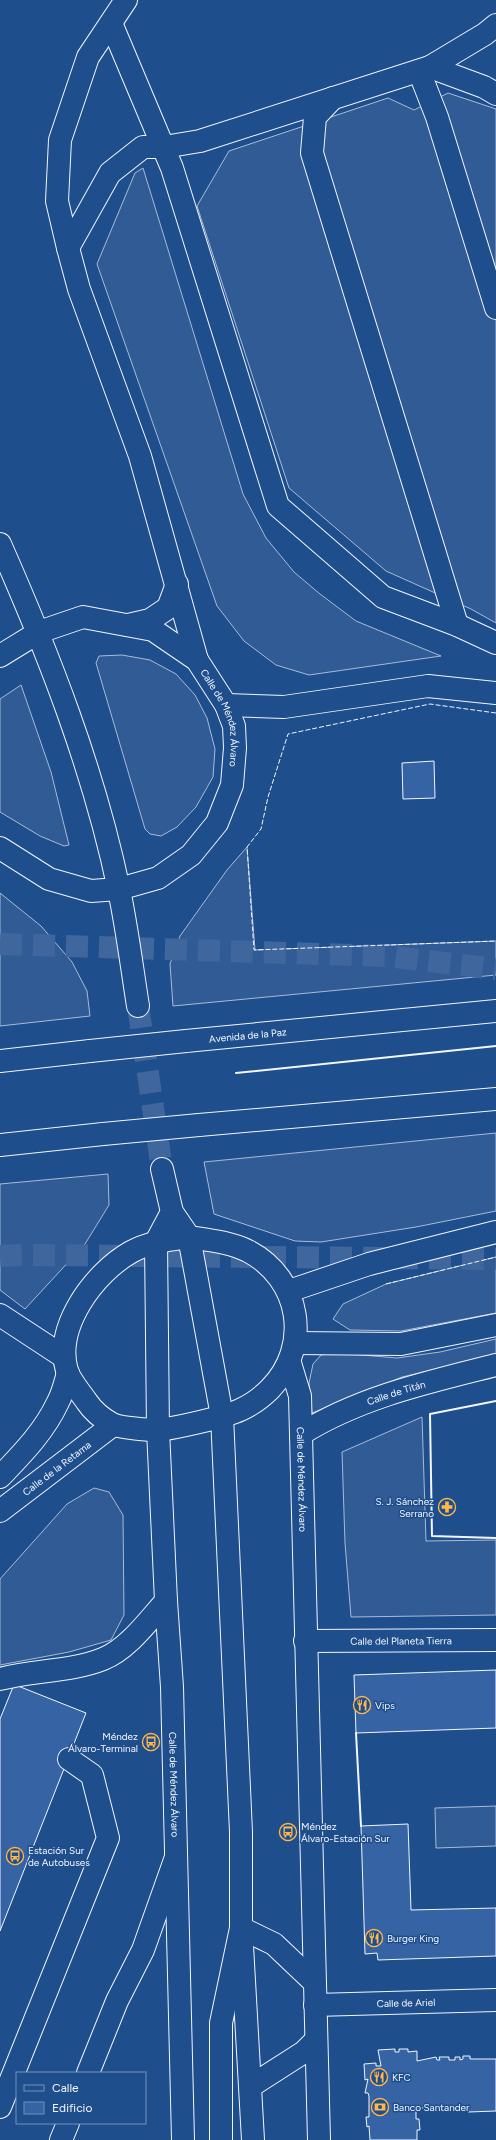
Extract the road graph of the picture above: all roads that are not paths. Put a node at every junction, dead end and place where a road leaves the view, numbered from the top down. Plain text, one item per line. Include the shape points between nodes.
1 (126, 0) edge
2 (111, 23) junction
3 (496, 25) edge
4 (424, 69) junction
5 (496, 94) edge
6 (333, 98) junction
7 (164, 147) junction
8 (68, 248) junction
9 (496, 308) edge
10 (0, 544) edge
11 (177, 584) junction
12 (128, 625) junction
13 (457, 625) junction
14 (39, 632) junction
15 (496, 643) edge
16 (0, 656) edge
17 (197, 660) junction
18 (496, 693) edge
19 (226, 705) junction
20 (0, 848) edge
21 (119, 889) junction
22 (138, 1006) tunnel mouth
23 (496, 1011) edge
24 (0, 1061) edge
25 (496, 1099) edge
26 (0, 1145) edge
27 (162, 1169) tunnel mouth
28 (172, 1212) junction
29 (496, 1232) edge
30 (189, 1237) junction
31 (156, 1242) junction
32 (289, 1291) junction
33 (0, 1315) edge
34 (496, 1326) edge
35 (293, 1353) junction
36 (66, 1365) junction
37 (496, 1365) edge
38 (222, 1416) junction
39 (113, 1425) junction
40 (158, 1430) junction
41 (301, 1434) junction
42 (0, 1477) edge
43 (0, 1511) edge
44 (166, 1601) junction
45 (496, 1640) edge
46 (305, 1642) junction
47 (0, 1679) edge
48 (68, 1759) dead end
49 (177, 1854) junction
50 (241, 1928) junction
51 (314, 1982) junction
52 (496, 2000) edge
53 (316, 2005) junction
54 (316, 2040) junction
55 (88, 2072) edge
56 (251, 2086) junction
57 (0, 2107) edge
58 (68, 2124) edge
59 (61, 2140) edge
60 (183, 2140) edge
61 (221, 2140) edge
62 (253, 2140) edge
63 (318, 2140) edge

1 - 2 main road
2 - 7 main road
2 - 8 main road via 88,57 60,140 57,201
3 - 4 main road
4 - 5 main road via 484,87
4 - 6 main road
4 - 9 main road
6 - 7 main road via 200,141
6 - 13 main road via 315,117 312,153
7 - 8 main road via 143,147 110,174
7 - 13 main road via 278,506 383,597
8 - 11 main road via 79,289 140,456
10 - 14 main road
11 - 12 main road via 168,608 150,620
11 - 17 main road
12 - 14 main road, Calle de Méndez Álvaro via 83,617
12 - 17 main road, Calle de Méndez Álvaro via 153,630
13 - 15 main road
14 - 16 main road, Calle de Méndez Álvaro
14 - 21 main road via 92,782
17 - 19 main road, Calle de Méndez Álvaro
18 - 19 main road via 428,686 284,707
19 - 21 main road, Calle de Méndez Álvaro via 234,726 232,785 217,823 192,855 158,878
20 - 21 main road, Calle de Méndez Álvaro via 49,879 91,891
21 - 22 main road
23 - 24 main road, Avenida de la Paz, bridge
25 - 26 main road, bridge
27 - 28 main road
28 - 30 main road
28 - 31 main road, Calle de Méndez Álvaro
29 - 32 main road via 368,1264
30 - 31 main road, Calle de Méndez Álvaro
30 - 32 main road, Calle de Méndez Álvaro via 247,1251 272,1268
30 - 38 main road
31 - 36 main road, Calle de Méndez Álvaro via 131,1252 109,1267 87,1293 71,1321 66,1337
31 - 40 main road, Calle de Méndez Álvaro
32 - 35 main road, Calle de Méndez Álvaro via 297,1325
33 - 36 main road
34 - 35 main road via 401,1344
35 - 38 main road via 270,1389 239,1410
35 - 41 main road, Calle de Méndez Álvaro via 300,1396
36 - 39 main road via 91,1408
36 - 42 main road via 59,1401 47,1422 28,1448
37 - 41 main road, Calle de Titán via 405,1388 321,1421
38 - 40 main road
38 - 50 main road via 241,1832
39 - 40 main road
39 - 43 main road, Calle de la Retama
40 - 44 main road, Calle de Méndez Álvaro
41 - 46 main road, Calle de Méndez Álvaro
44 - 47 main road via 129,1641 103,1659 65,1669
44 - 49 main road, Calle de Méndez Álvaro via 172,1687
45 - 46 main road, Calle del Planeta Tierra
46 - 51 main road, Calle de Méndez Álvaro
48 - 57 main road via 92,1775 108,1838
49 - 55 main road via 143,1950 117,2001
49 - 60 main road, Calle de Méndez Álvaro
50 - 51 main road via 274,1944
50 - 56 main road
50 - 61 main road via 221,2023
51 - 53 main road, Calle de Méndez Álvaro
52 - 53 main road, Calle de Ariel
53 - 54 main road, Calle de Méndez Álvaro
54 - 56 main road via 304,2052
54 - 63 main road, Calle de Méndez Álvaro
56 - 62 main road
58 - 59 main road

